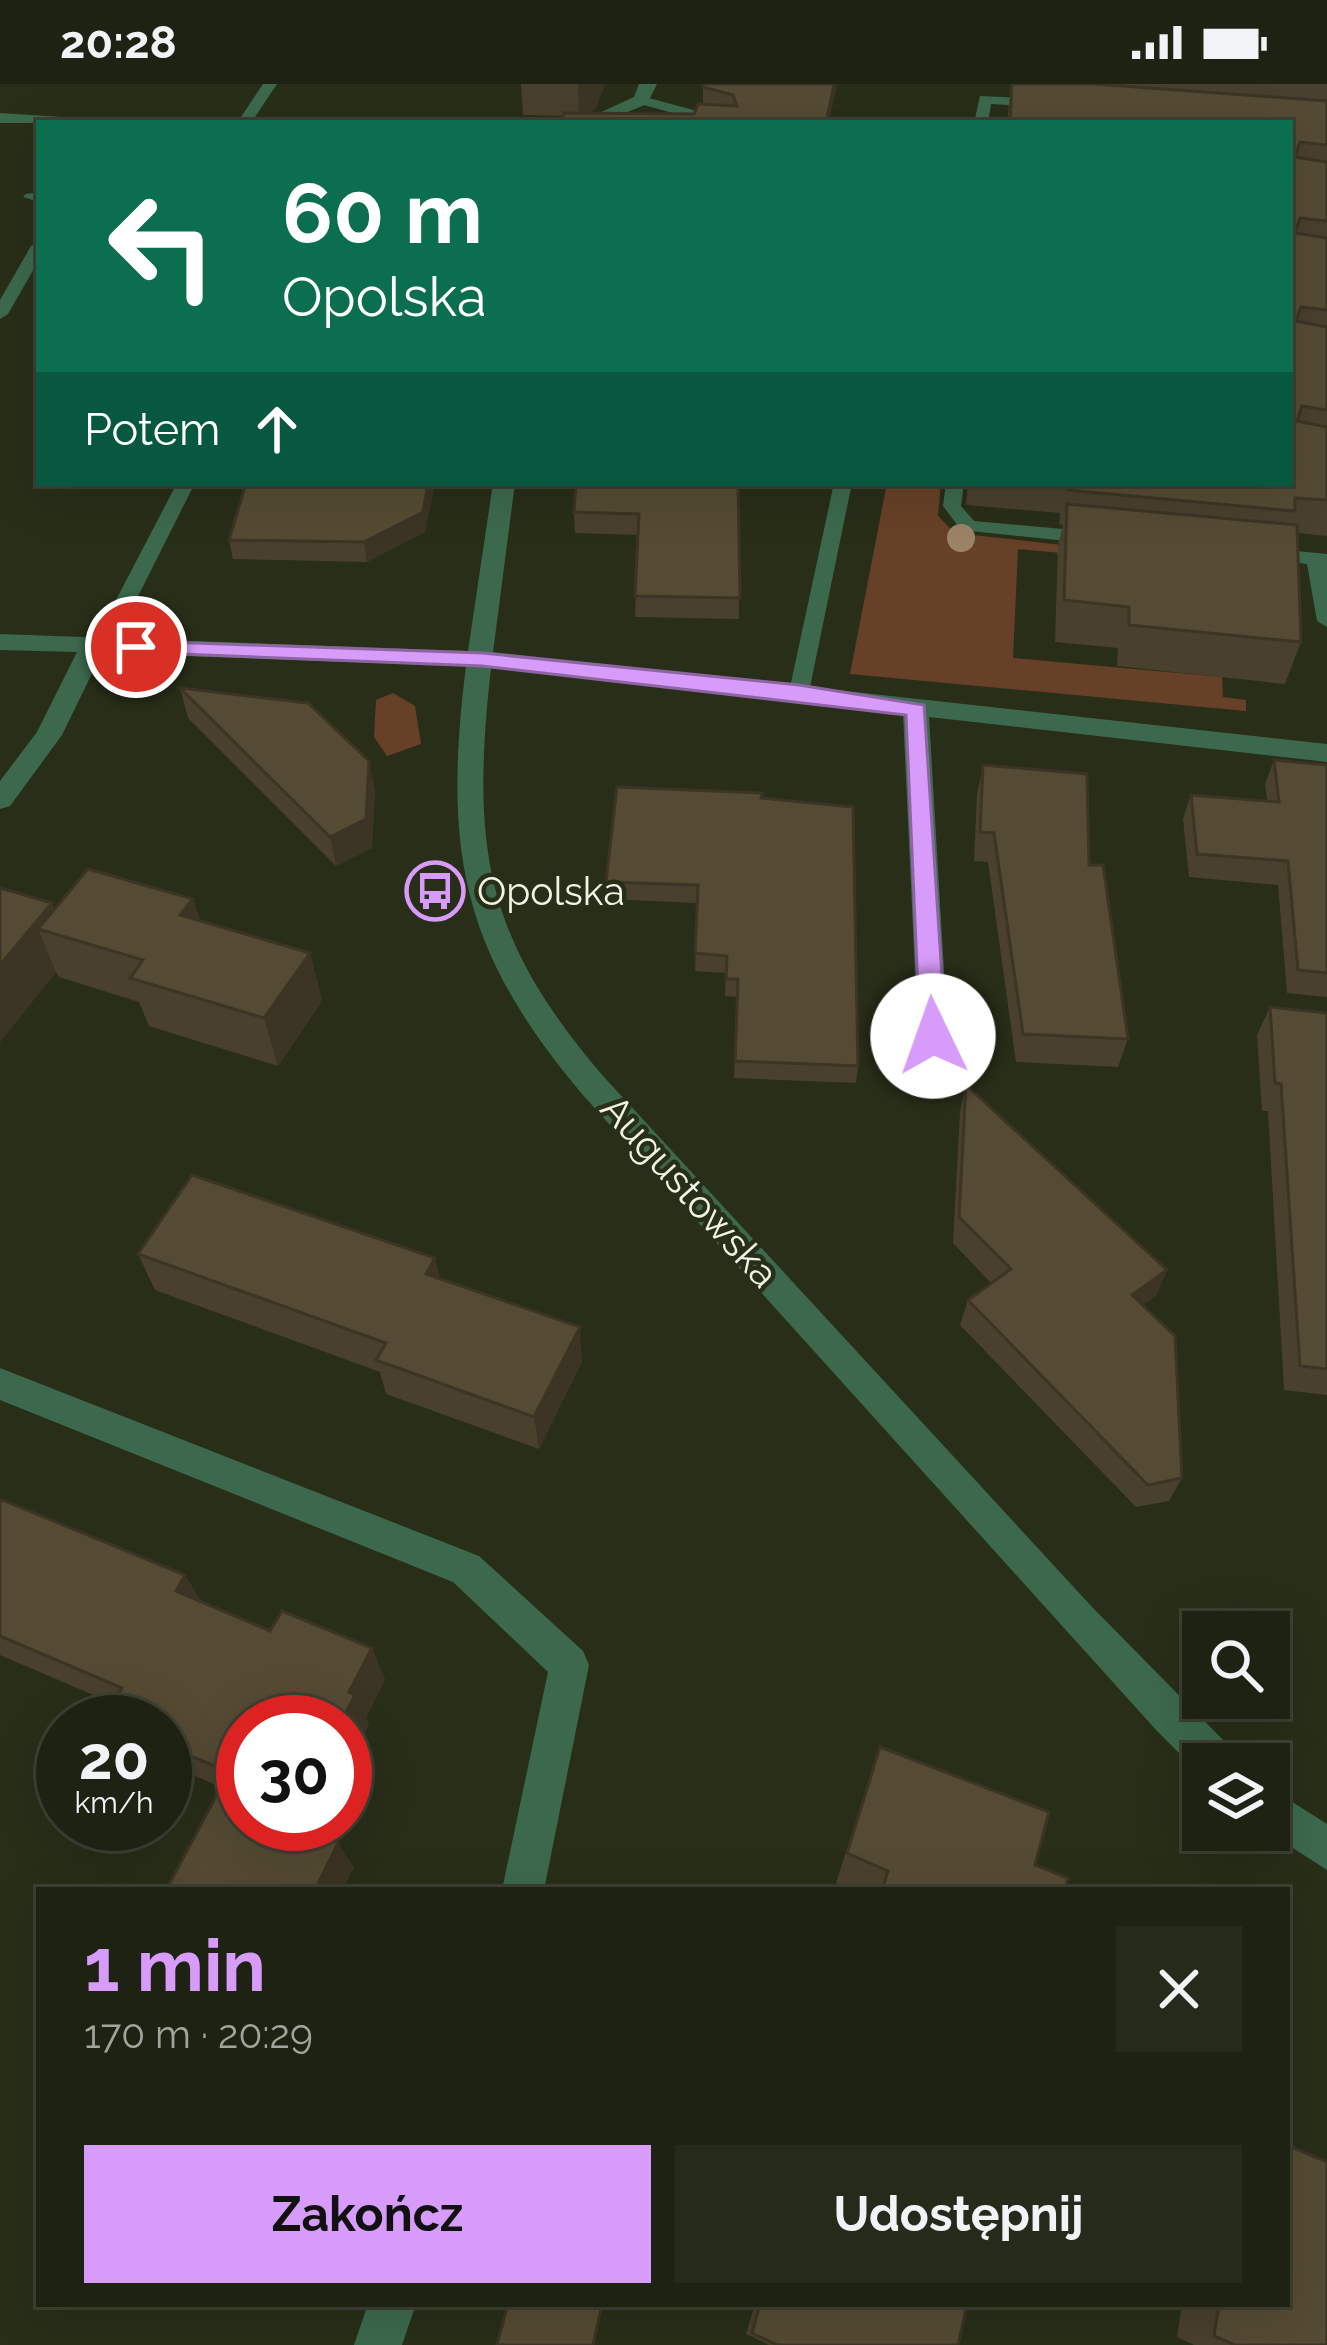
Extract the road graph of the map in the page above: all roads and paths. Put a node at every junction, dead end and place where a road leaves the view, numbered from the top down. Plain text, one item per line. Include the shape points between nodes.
1 (270, 84) edge
2 (644, 92) edge
3 (1053, 104) edge
4 (0, 118) edge
5 (36, 120) edge
6 (246, 120) edge
7 (592, 120) edge
8 (718, 120) edge
9 (982, 120) edge
10 (36, 252) edge
11 (0, 314) edge
12 (184, 486) edge
13 (504, 486) edge
14 (842, 486) edge
15 (955, 486) edge
16 (1108, 539) edge
17 (1247, 553) edge
18 (1322, 560) edge
19 (1327, 621) edge
20 (0, 642) edge
21 (93, 646) junction
22 (482, 659) junction
23 (799, 692) junction
24 (916, 710) junction
25 (1327, 753) edge
26 (0, 800) edge
27 (933, 1036) dead end
28 (0, 1384) edge
29 (1197, 1743) edge
30 (1290, 1823) edge
31 (1327, 1849) edge
32 (524, 1887) edge
33 (391, 2307) edge
34 (378, 2345) edge

1 - 6 lane
2 - 7 street
2 - 8 lane
3 - 9 lane via 985,99
4 - 5 street
10 - 11 lane
12 - 21 lane via 113,626
13 - 22 street, Augustowska
14 - 23 lane
15 - 16 lane via 952,506 968,526
17 - 18 lane
18 - 19 lane
20 - 21 street
21 - 22 street
21 - 26 street via 49,735
22 - 23 street
22 - 29 street, Augustowska via 474,834 484,909 509,973 584,1075 1119,1669
23 - 24 street
24 - 25 street
24 - 27 street
28 - 32 street via 466,1569 569,1665
30 - 31 street
33 - 34 street

